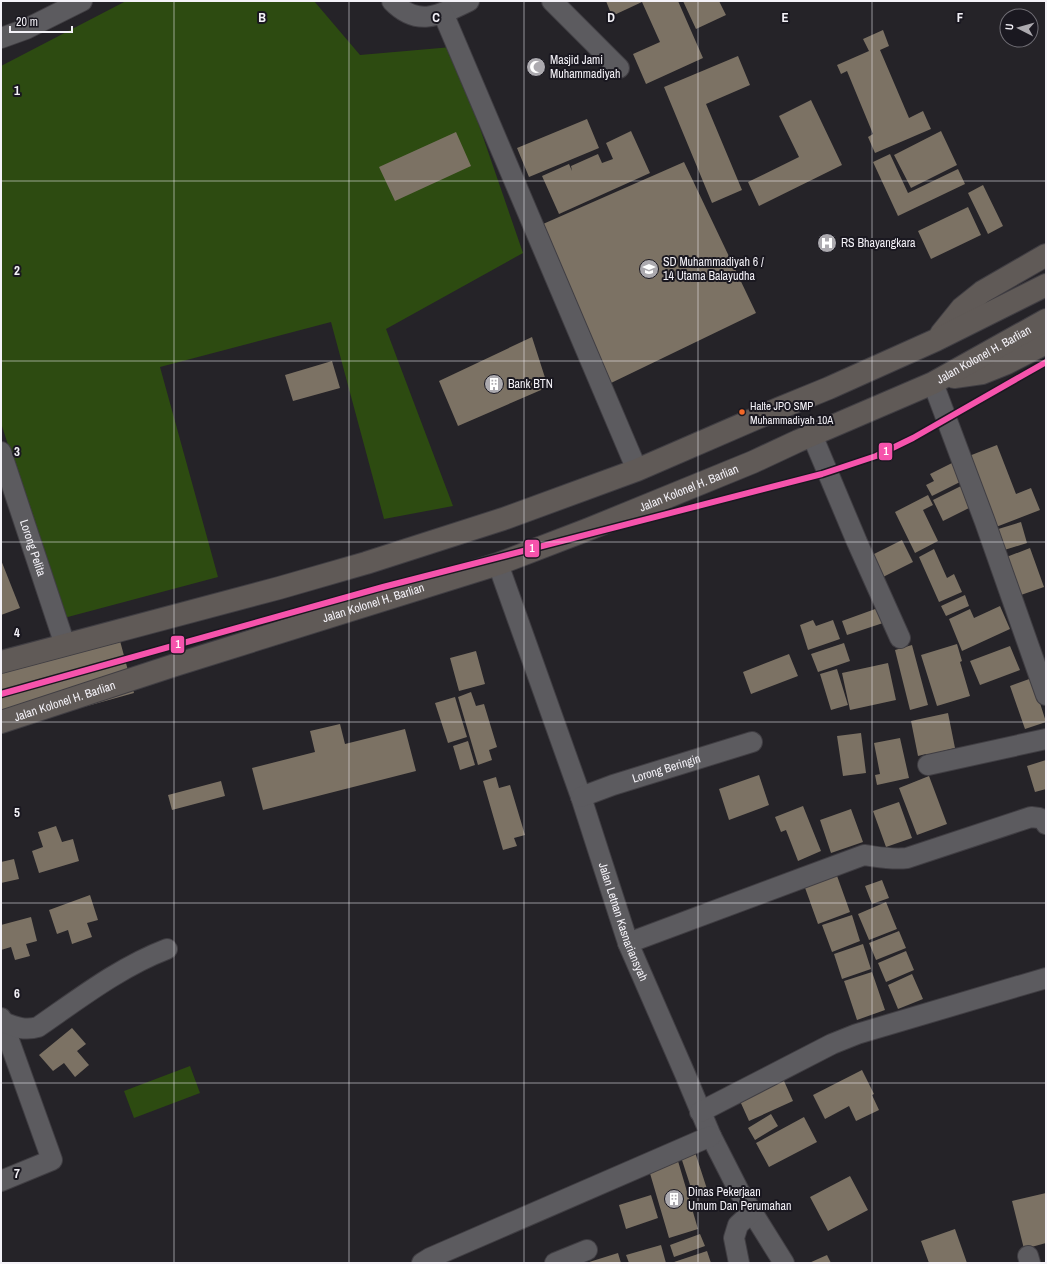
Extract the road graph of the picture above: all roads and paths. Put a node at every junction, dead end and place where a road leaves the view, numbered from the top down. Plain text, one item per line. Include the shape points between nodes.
1 (82, 1) edge
2 (392, 1) edge
3 (469, 1) edge
4 (552, 1) edge
5 (443, 13) junction
6 (1, 38) edge
7 (619, 68) dead end
8 (1046, 255) edge
9 (1046, 285) edge
10 (1045, 328) edge
11 (936, 340) junction
12 (938, 381) junction
13 (812, 435) junction
14 (1, 452) edge
15 (637, 470) junction
16 (498, 564) junction
17 (900, 638) dead end
18 (65, 644) junction
19 (1, 662) edge
20 (1046, 695) edge
21 (1, 722) edge
22 (1046, 739) edge
23 (752, 742) dead end
24 (928, 765) dead end
25 (581, 797) junction
26 (1046, 824) edge
27 (628, 943) junction
28 (167, 949) dead end
29 (1046, 978) edge
30 (2, 1020) edge
31 (700, 1112) junction
32 (711, 1136) junction
33 (1, 1181) edge
34 (752, 1212) junction
35 (586, 1250) dead end
36 (422, 1263) edge
37 (555, 1263) edge
38 (739, 1263) edge
39 (784, 1263) edge

1 - 6 street via 26,29
2 - 5 street via 409,14 426,16
3 - 5 street
4 - 7 street
5 - 15 street
8 - 11 highway via 982,292 962,308
9 - 11 highway
10 - 12 highway, Jalan Kolonel H. Barlian
11 - 15 highway
12 - 13 highway, Jalan Kolonel H. Barlian
12 - 20 street
13 - 16 highway, Jalan Kolonel H. Barlian via 753,462
13 - 17 street
14 - 18 street, Lorong Pelita
15 - 18 highway via 485,526 366,563
16 - 21 highway, Jalan Kolonel H. Barlian
16 - 25 street, Jalan Letnan Kasnariansyah
18 - 19 highway
22 - 24 street
23 - 25 street, Lorong Beringin
25 - 27 street, Jalan Letnan Kasnariansyah
26 - 27 street via 1044,820 1031,817 907,858 864,855
27 - 31 street, Jalan Letnan Kasnariansyah
28 - 30 street via 144,957 117,973 38,1027 22,1029
29 - 31 street via 856,1034
30 - 33 street via 52,1160
31 - 32 street, Jalan Letnan Kasnariansyah
32 - 34 street, Jalan Letnan Kasnariansyah
32 - 36 street
34 - 38 street via 738,1225 734,1238
34 - 39 street, Jalan Letnan Kasnariansyah
35 - 37 street

